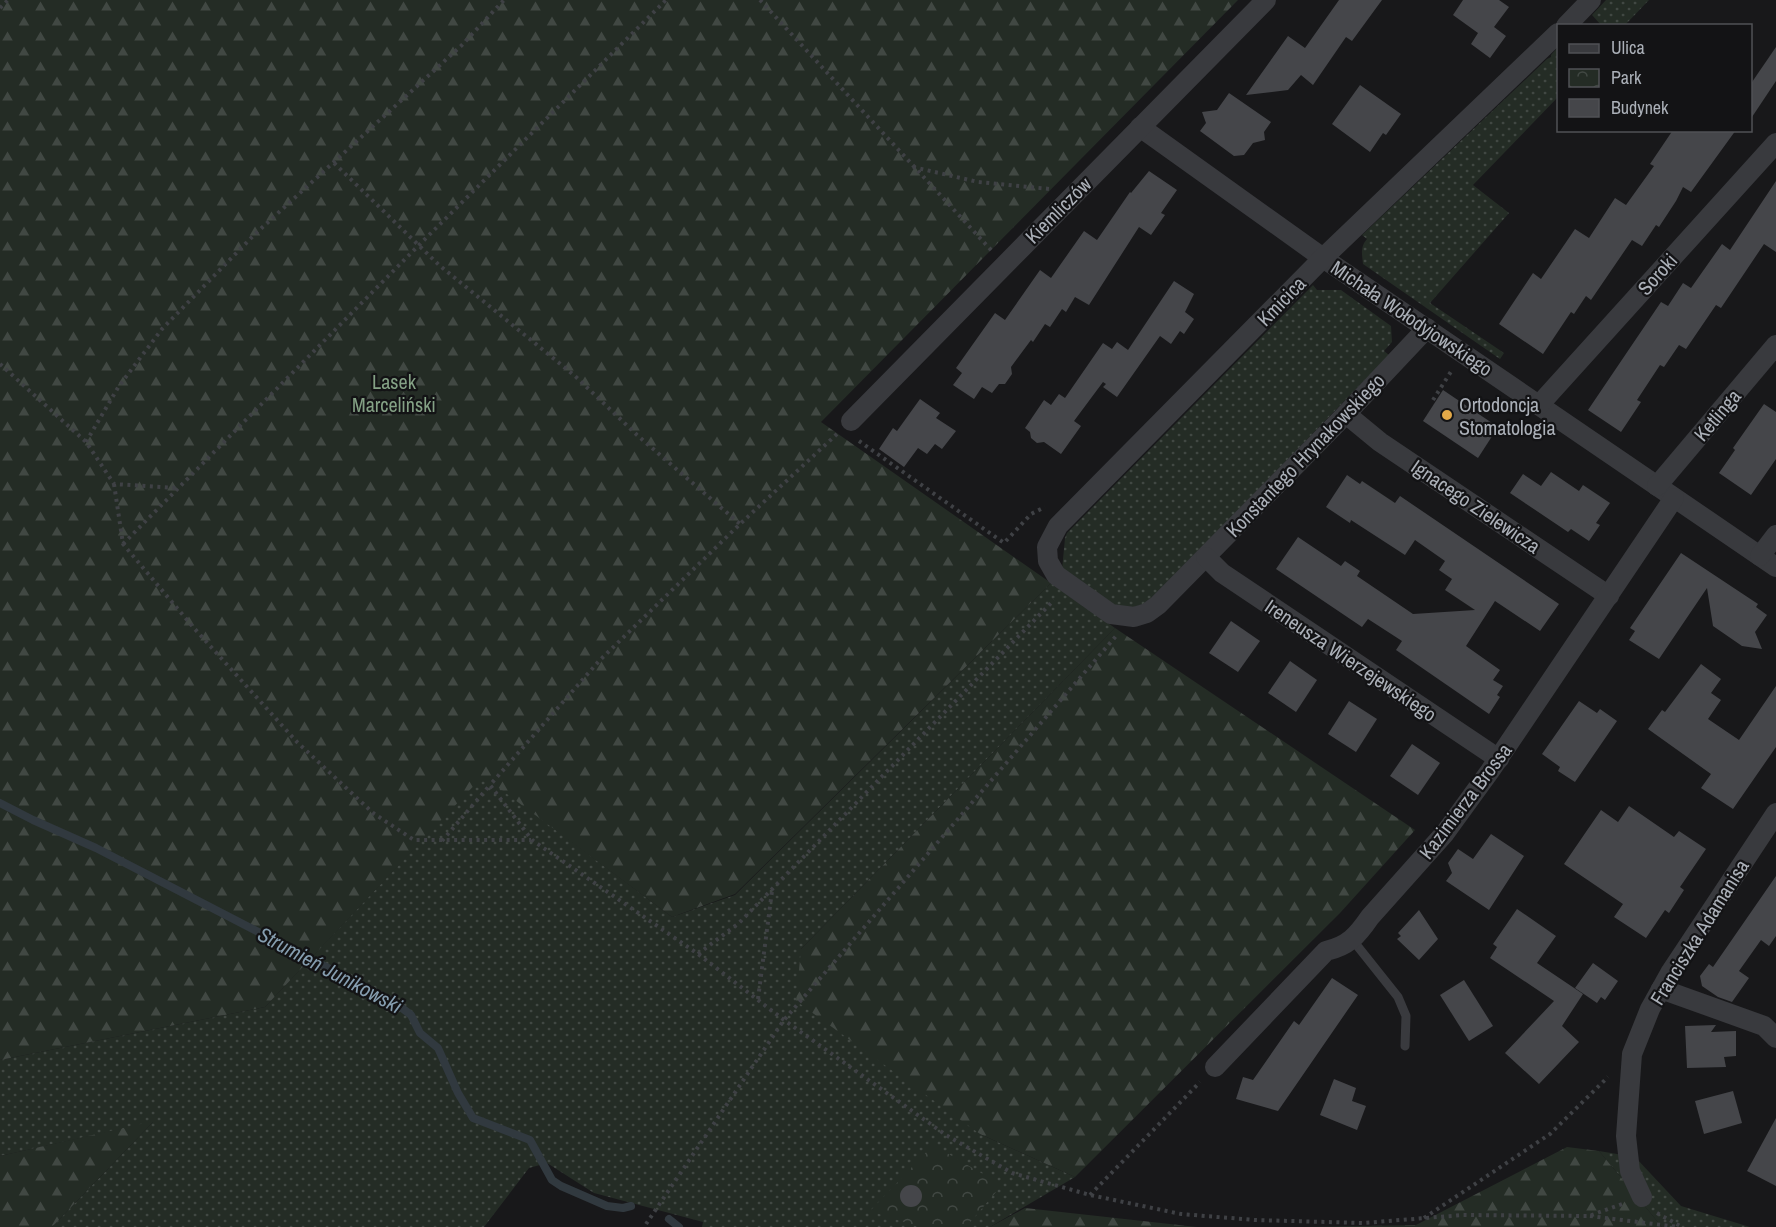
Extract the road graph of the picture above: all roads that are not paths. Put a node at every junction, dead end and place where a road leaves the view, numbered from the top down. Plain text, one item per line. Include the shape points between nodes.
1 (1266, 0) edge
2 (1592, 0) edge
3 (1568, 24) edge
4 (1557, 34) edge
5 (1140, 127) junction
6 (1776, 143) edge
7 (1323, 258) junction
8 (1427, 328) junction
9 (1776, 345) edge
10 (1539, 405) junction
11 (1346, 414) junction
12 (848, 426) road end
13 (1657, 486) junction
14 (1674, 498) junction
15 (1776, 535) edge
16 (1760, 556) junction
17 (1206, 557) junction
18 (1776, 567) edge
19 (1183, 581) joint
20 (1608, 596) junction
21 (1499, 759) junction
22 (1776, 813) edge
23 (1351, 938) junction
24 (1661, 989) junction
25 (1776, 1038) edge
26 (1404, 1046) dead end
27 (1215, 1067) road end
28 (1642, 1197) road end

1 - 5 street, Kiemliczów
2 - 3 street
4 - 7 street, Kmicica
5 - 7 street, Michała Wołodyjowskiego
5 - 12 street, Kiemliczów
6 - 10 street, Soroki
7 - 8 street, Michała Wołodyjowskiego
7 - 19 street, Kmicica via 1058,526 1047,547 1048,561 1056,575 1121,617 1147,613
8 - 10 street, Michała Wołodyjowskiego
8 - 11 street, Konstantego Hrynakowskiego
9 - 13 street, Ketlinga
10 - 13 street, Michała Wołodyjowskiego
11 - 17 street, Konstantego Hrynakowskiego
11 - 20 street, Ignacego Zielewicza via 1380,442
13 - 14 street, Michała Wołodyjowskiego
14 - 16 street, Michała Wołodyjowskiego
14 - 20 street, Kazimierza Brossa
15 - 16 street
16 - 18 street, Michała Wołodyjowskiego
17 - 19 street, Konstantego Hrynakowskiego
17 - 21 street, Ireneusza Wierzejewskiego via 1222,573
20 - 21 street, Kazimierza Brossa
21 - 23 street, Kazimierza Brossa via 1445,832
22 - 24 street, Franciszka Adamanisa
23 - 26 lane via 1398,997 1406,1016
23 - 27 street, Kazimierza Brossa via 1342,947 1326,951
24 - 25 street via 1764,1026
24 - 28 street, Franciszka Adamanisa via 1632,1054 1626,1136 1630,1171

